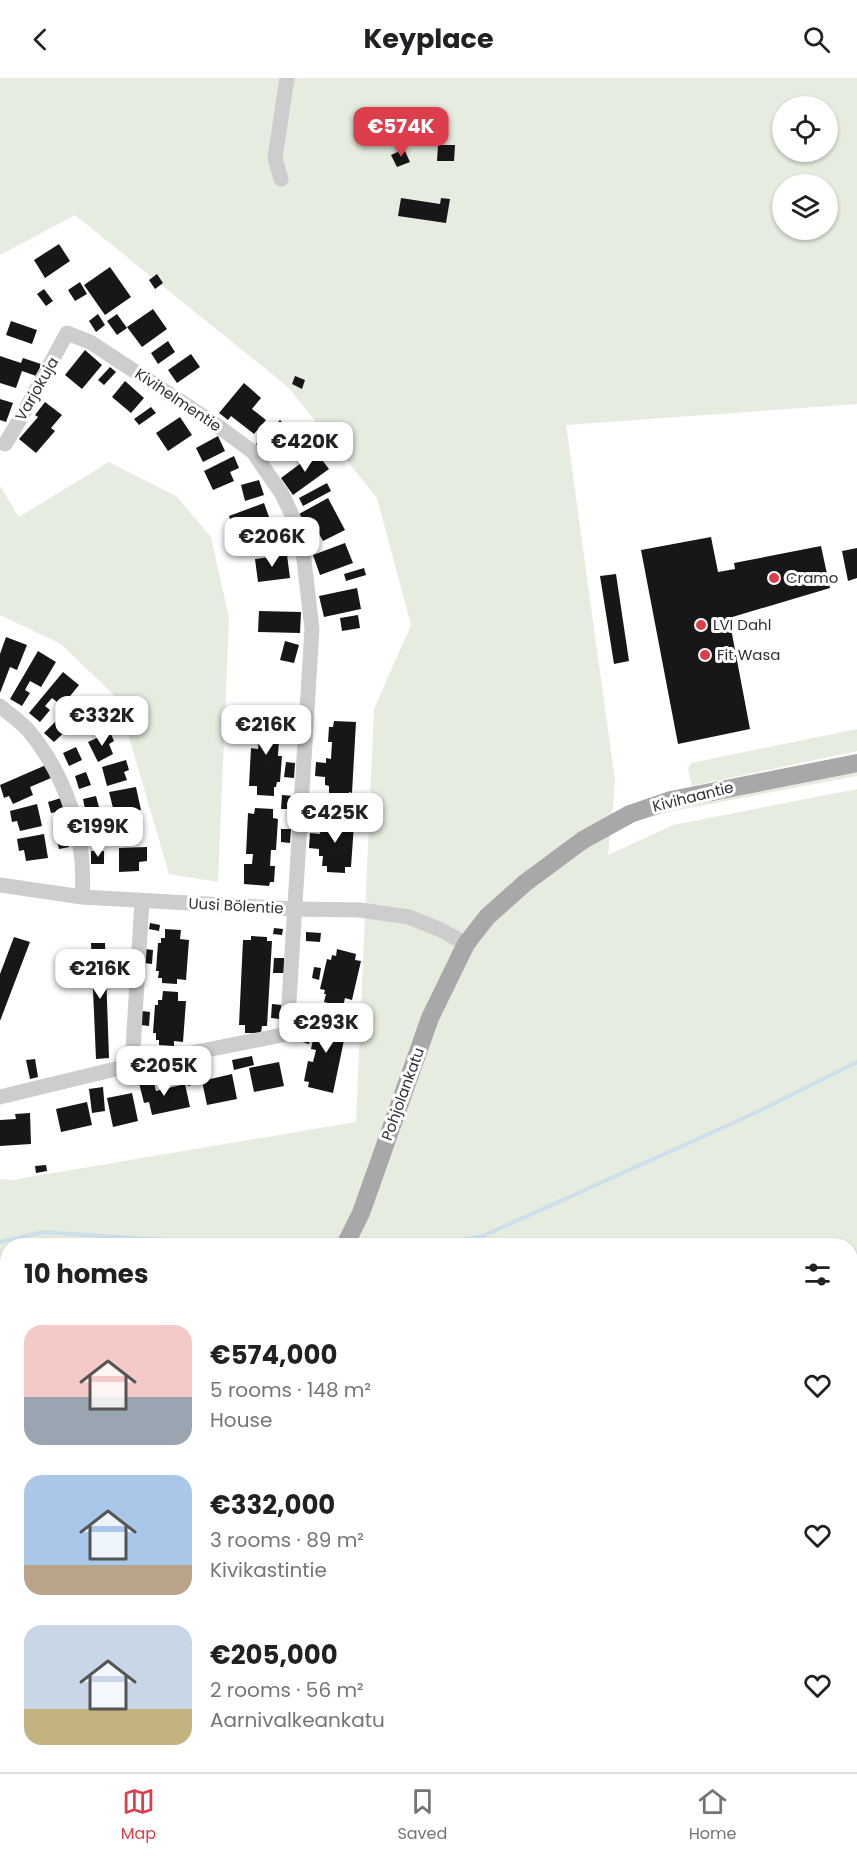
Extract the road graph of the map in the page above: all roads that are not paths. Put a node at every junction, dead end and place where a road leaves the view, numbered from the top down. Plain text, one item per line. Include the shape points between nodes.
1 (287, 78) edge
2 (281, 179) dead end
3 (67, 333) joint
4 (5, 444) dead end
5 (0, 706) edge
6 (857, 763) edge
7 (2, 890) edge
8 (82, 897) junction
9 (142, 901) junction
10 (296, 909) junction
11 (466, 944) junction
12 (132, 1065) junction
13 (0, 1097) edge
14 (348, 1238) edge

1 - 2 street via 275,158
3 - 4 street, Varjokuja
3 - 10 street, Kivihelmentie via 90,342 253,452 282,494 301,534 312,629
5 - 8 street via 27,728 52,762 69,802 79,844
6 - 11 main road, Kivihaantie via 671,800 630,814 583,840 525,883 487,916
7 - 8 street, Uusi Bölentie
8 - 9 street, Uusi Bölentie
9 - 10 street, Uusi Bölentie
9 - 12 street
10 - 11 street, Uusi Bölentie via 360,910 409,917
10 - 12 street, Kivihelmentie via 287,1034
11 - 14 main road, Pohjolankatu via 430,1018 361,1213
12 - 13 street

